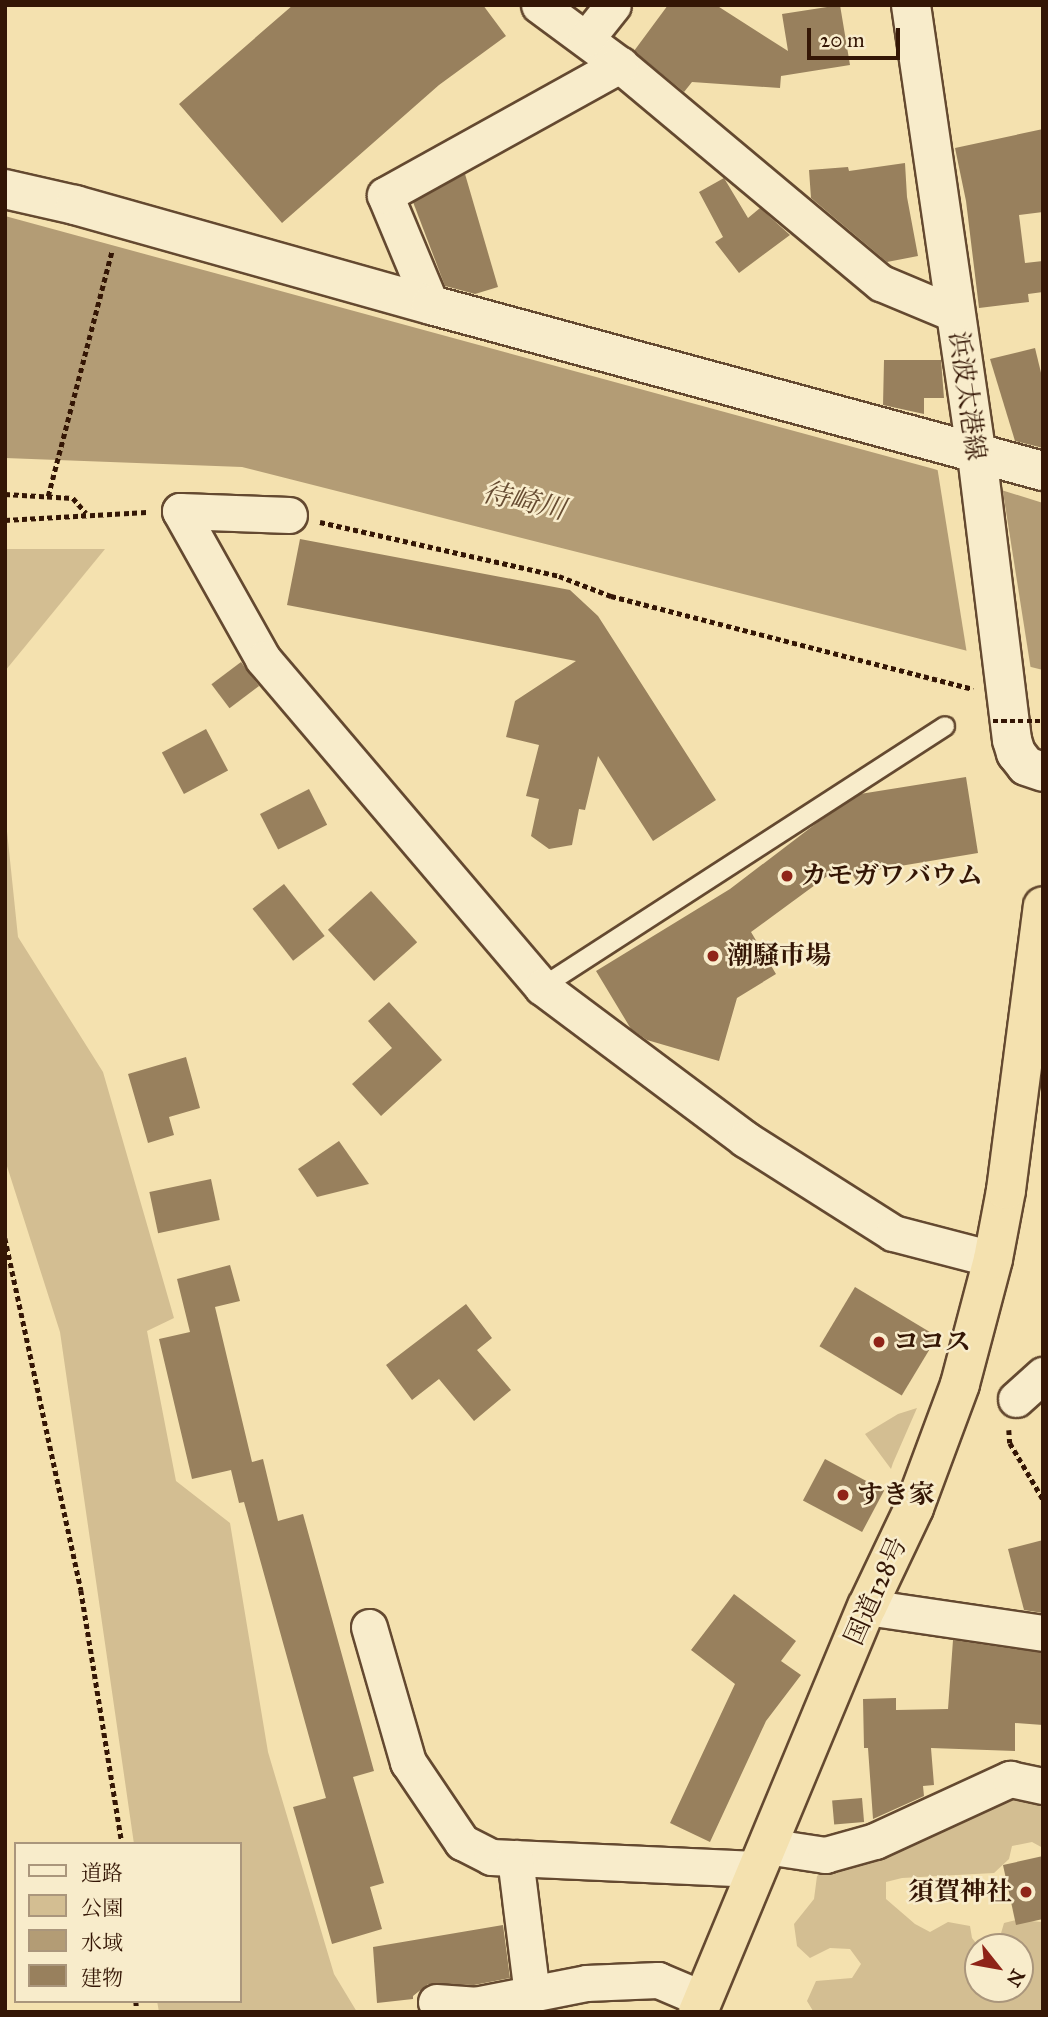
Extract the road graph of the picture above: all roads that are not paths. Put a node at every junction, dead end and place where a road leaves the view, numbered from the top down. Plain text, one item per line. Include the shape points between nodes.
1 (539, 5) edge
2 (613, 5) edge
3 (911, 5) edge
4 (586, 39) junction
5 (620, 65) junction
6 (5, 189) edge
7 (431, 305) junction
8 (955, 314) junction
9 (1043, 471) edge
10 (978, 472) junction
11 (289, 515) road end
12 (945, 726) dead end
13 (1043, 772) edge
14 (1043, 906) edge
15 (542, 987) junction
16 (993, 1259) junction
17 (1043, 1375) edge
18 (1016, 1399) road end
19 (867, 1607) junction
20 (369, 1627) dead end
21 (1043, 1633) edge
22 (1043, 1786) edge
23 (516, 1858) junction
24 (761, 1858) junction
25 (532, 1994) junction
26 (436, 2003) dead end
27 (701, 2005) edge
28 (476, 2008) edge

1 - 4 street
2 - 4 street
3 - 8 street, 浜波太港線
4 - 5 street
5 - 7 street via 385,195
5 - 8 street via 881,283
6 - 7 street
7 - 10 street
8 - 10 street, 浜波太港線
9 - 10 street
10 - 13 street, 浜波太港線 via 993,704 1016,753 1026,766
11 - 15 street via 180,511 263,659
12 - 15 lane
14 - 16 highway, 国道128号
15 - 16 street via 745,1139 893,1233
16 - 19 highway, 国道128号 via 961,1384 914,1507
17 - 18 street
19 - 21 street
19 - 24 highway, 国道128号
20 - 23 street via 408,1762 462,1842 491,1857
22 - 24 street via 1010,1779 875,1841 825,1855
23 - 24 street
23 - 25 street
24 - 27 highway, 国道128号
25 - 27 street via 586,1983 658,1980
25 - 28 street
26 - 28 street

